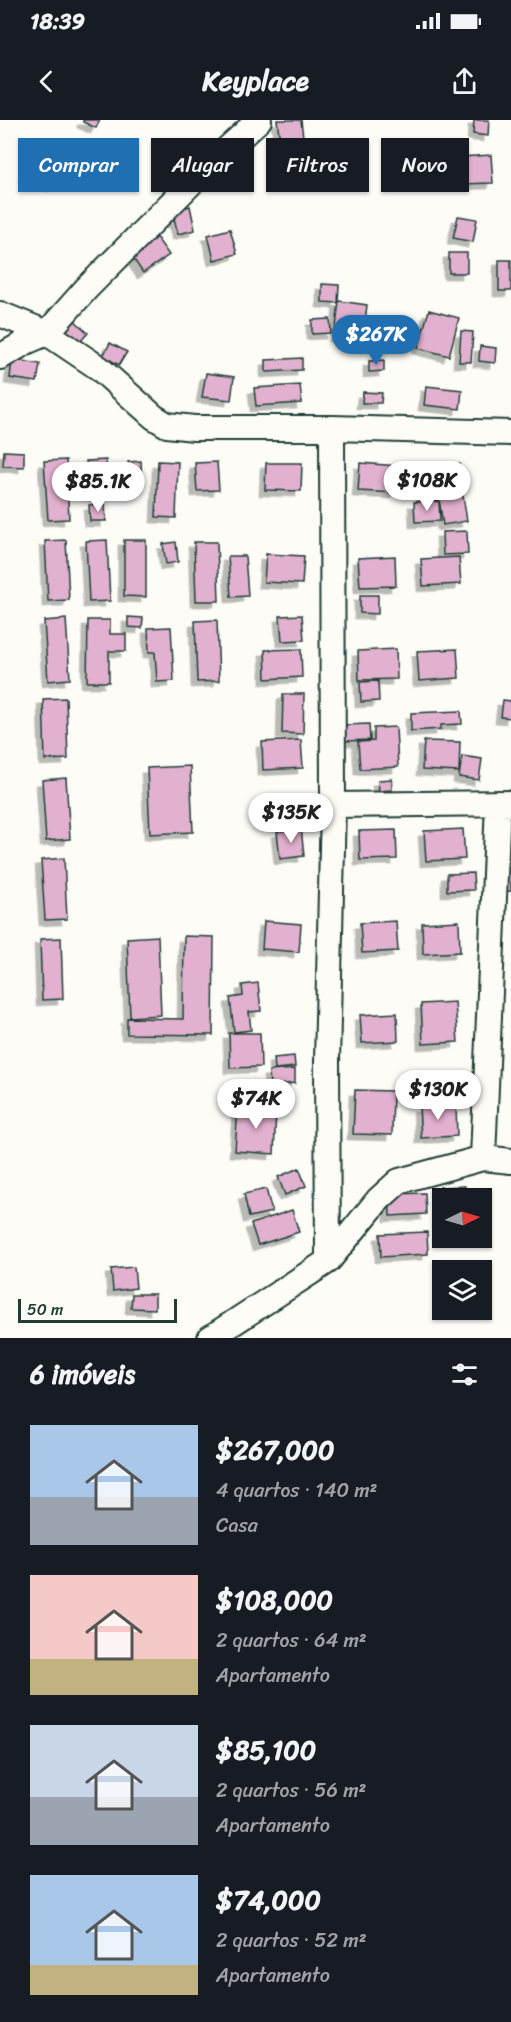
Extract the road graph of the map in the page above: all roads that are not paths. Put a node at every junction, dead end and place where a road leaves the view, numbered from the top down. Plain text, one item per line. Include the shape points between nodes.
1 (259, 120) edge
2 (0, 314) edge
3 (47, 333) junction
4 (0, 357) edge
5 (332, 428) junction
6 (511, 434) edge
7 (505, 803) edge
8 (333, 805) junction
9 (483, 1158) junction
10 (511, 1161) edge
11 (328, 1261) junction
12 (210, 1338) edge

1 - 3 street via 94,280
2 - 3 street
3 - 4 street
3 - 5 street via 99,368 167,425
5 - 6 street
5 - 8 street
7 - 8 street
7 - 9 street
8 - 11 street via 327,1062
9 - 10 street
9 - 11 street via 399,1181 378,1200
11 - 12 street

